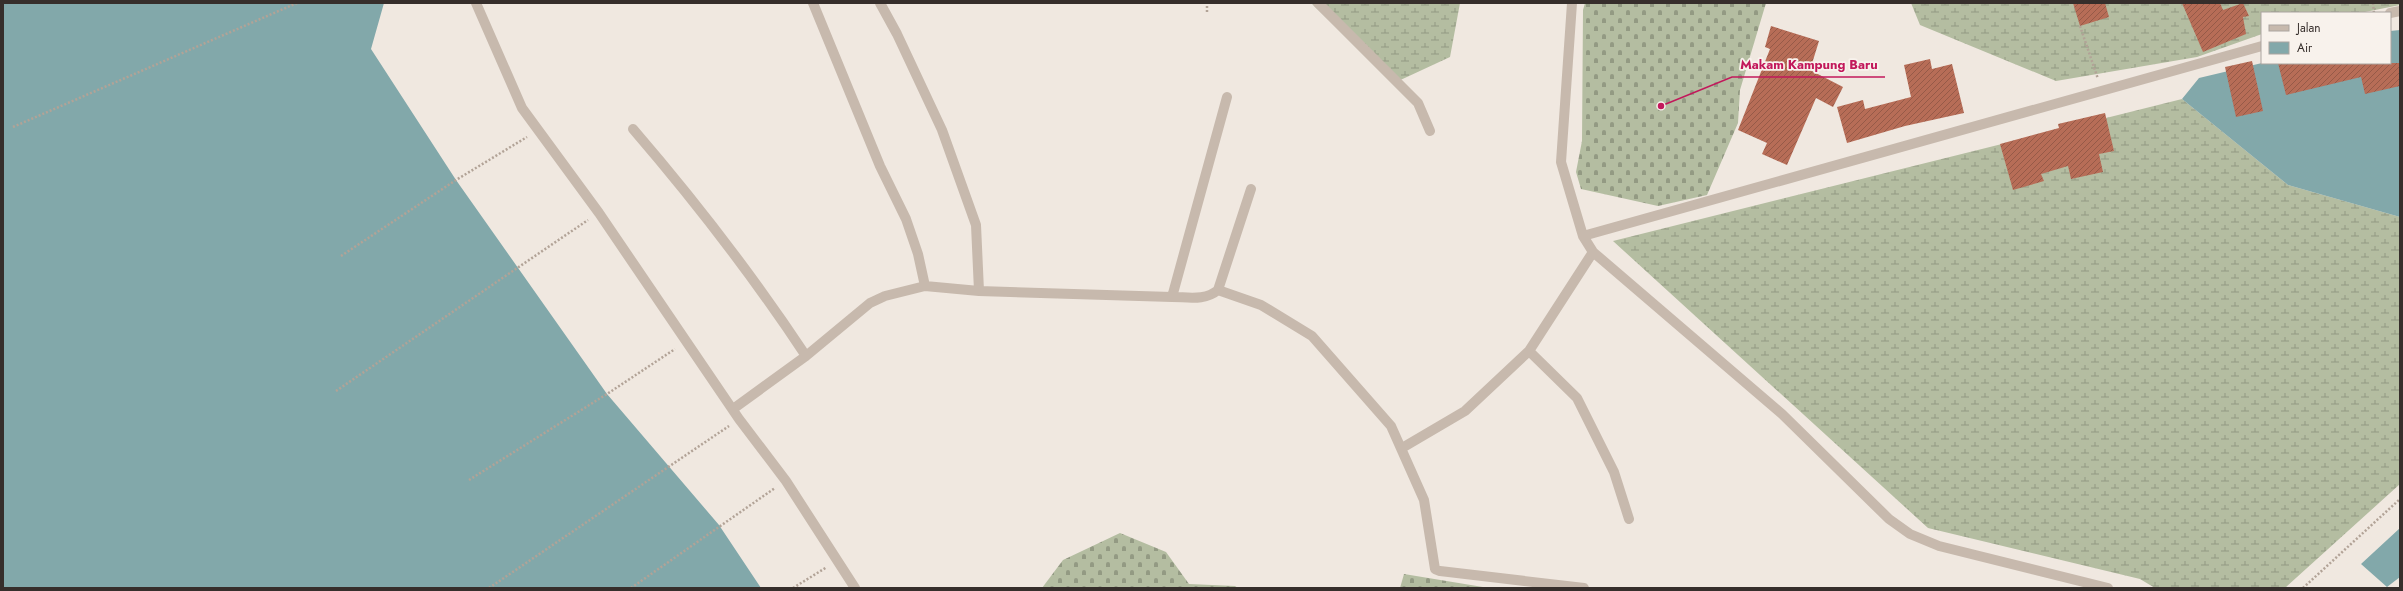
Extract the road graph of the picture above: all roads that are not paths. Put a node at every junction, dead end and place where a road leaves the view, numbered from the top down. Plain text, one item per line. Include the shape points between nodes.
1 (476, 3) edge
2 (813, 3) edge
3 (880, 3) edge
4 (1318, 3) edge
5 (1572, 3) edge
6 (2261, 46) edge
7 (1227, 97) dead end
8 (633, 129) dead end
9 (1430, 131) dead end
10 (1251, 189) dead end
11 (1583, 236) junction
12 (1594, 252) junction
13 (925, 286) junction
14 (1218, 290) junction
15 (979, 291) junction
16 (1172, 297) junction
17 (1530, 351) junction
18 (806, 356) junction
19 (733, 409) junction
20 (1402, 448) junction
21 (1629, 519) dead end
22 (855, 588) edge
23 (1584, 588) edge
24 (2108, 588) edge

1 - 19 street via 522,108 599,213
2 - 13 street via 880,166 906,220 918,254
3 - 15 street via 942,130 976,225
4 - 9 street via 1418,103
5 - 11 street via 1561,162
6 - 11 street
7 - 16 street
8 - 18 street via 696,203 770,300
10 - 14 street
11 - 12 street
12 - 17 street
12 - 24 street via 1782,414 1889,519 1910,534 1939,546
13 - 15 street
13 - 18 street via 885,296 870,303
14 - 16 street via 1204,298
14 - 20 street via 1261,305 1312,336 1391,426
15 - 16 street
17 - 20 street via 1465,411
17 - 21 street via 1577,398 1614,472
18 - 19 street
19 - 22 street via 786,481
20 - 23 street via 1424,500 1435,569

